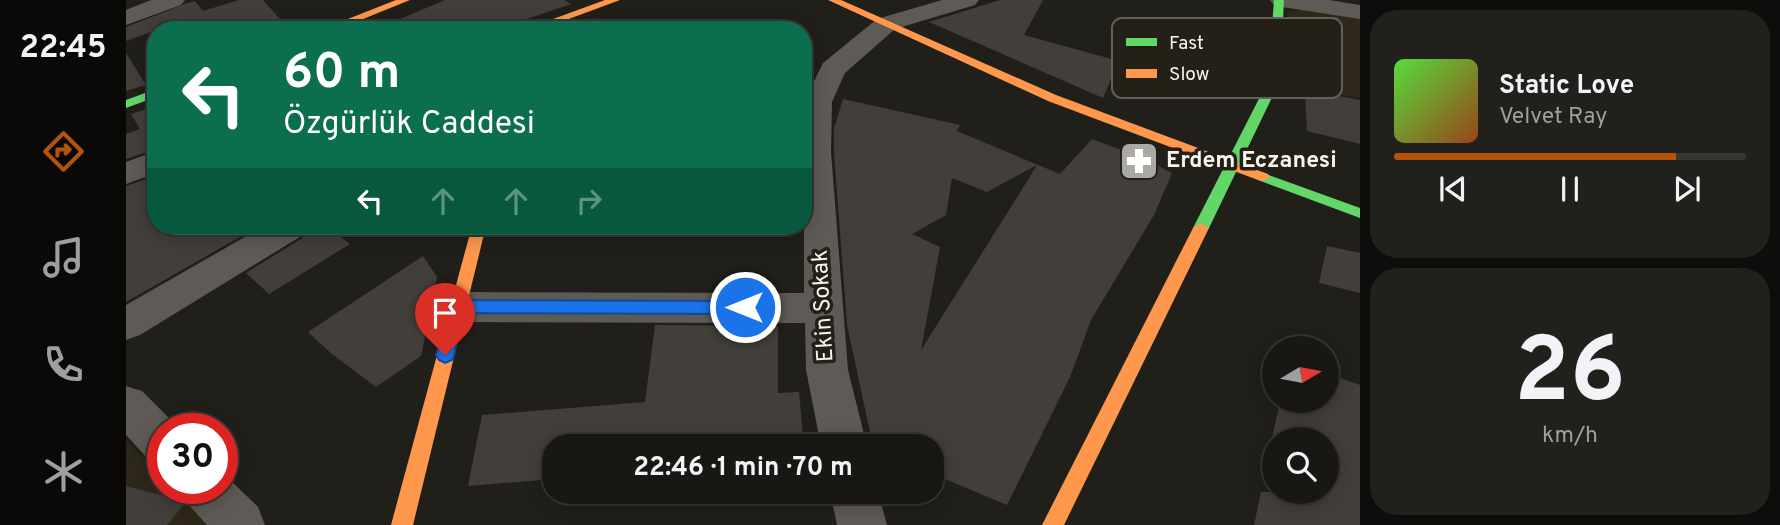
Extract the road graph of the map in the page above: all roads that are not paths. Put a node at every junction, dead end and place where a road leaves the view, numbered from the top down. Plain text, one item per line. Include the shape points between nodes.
1 (173, 0) edge
2 (405, 0) edge
3 (833, 0) edge
4 (967, 0) edge
5 (1280, 0) edge
6 (603, 1) edge
7 (1360, 12) edge
8 (126, 18) edge
9 (1279, 18) edge
10 (349, 21) edge
11 (551, 21) edge
12 (886, 24) junction
13 (147, 96) edge
14 (1266, 98) edge
15 (126, 104) edge
16 (147, 165) edge
17 (1234, 166) junction
18 (126, 174) edge
19 (1360, 213) edge
20 (276, 235) edge
21 (477, 235) edge
22 (457, 307) junction
23 (823, 308) junction
24 (126, 324) edge
25 (126, 405) edge
26 (147, 427) edge
27 (841, 434) edge
28 (220, 504) edge
29 (857, 504) edge
30 (240, 525) edge
31 (402, 525) edge
32 (862, 525) edge
33 (1052, 525) edge

1 - 8 street
2 - 10 street
3 - 12 street
4 - 12 street
5 - 7 street
5 - 9 street
6 - 11 street
12 - 17 street via 1052,98
12 - 23 street, Ekin Sokak via 832,69 818,102 815,152
13 - 15 street
14 - 17 street
16 - 18 street
17 - 19 street
17 - 33 street
20 - 24 street
21 - 22 street
22 - 23 street
22 - 31 street
23 - 27 street, Ekin Sokak via 827,370
25 - 26 street
28 - 30 street
29 - 32 street

